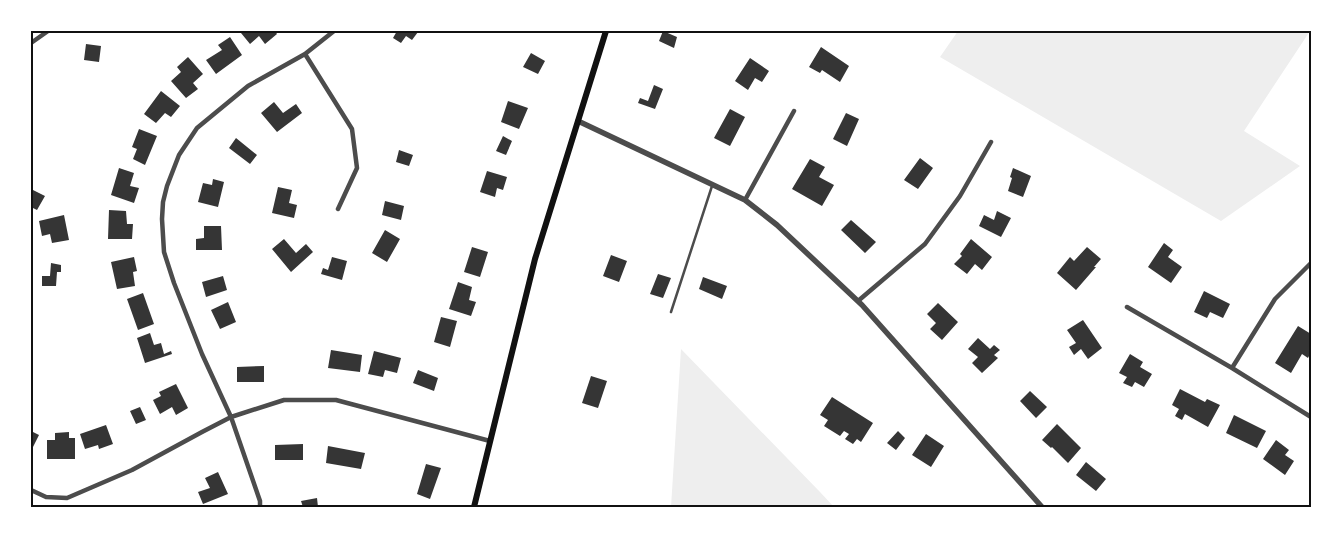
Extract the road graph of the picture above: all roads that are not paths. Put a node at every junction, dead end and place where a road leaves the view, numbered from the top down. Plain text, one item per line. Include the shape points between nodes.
1 (48, 31) edge
2 (334, 31) edge
3 (606, 31) edge
4 (31, 42) edge
5 (305, 54) junction
6 (794, 111) dead end
7 (578, 121) junction
8 (991, 142) dead end
9 (712, 185) junction
10 (745, 200) junction
11 (338, 208) dead end
12 (1311, 263) edge
13 (858, 301) junction
14 (1128, 307) dead end
15 (671, 312) dead end
16 (1232, 368) junction
17 (231, 417) junction
18 (1311, 417) edge
19 (490, 441) junction
20 (31, 490) edge
21 (260, 507) edge
22 (474, 507) edge
23 (1042, 507) edge

1 - 4 street
2 - 5 street
3 - 7 main road
5 - 11 street via 352,129 357,168
5 - 17 street via 248,86 197,128 178,155 163,202 162,236 169,268 202,354
6 - 10 street
7 - 9 street
7 - 19 main road via 536,259
8 - 13 street via 960,196 925,244
9 - 10 street
9 - 15 lane
10 - 13 street via 777,225
12 - 16 street via 1275,299
13 - 23 street
14 - 16 street
16 - 18 street
17 - 19 street via 284,400 336,400
17 - 20 street via 132,470 67,498 46,497
17 - 21 street
19 - 22 main road

